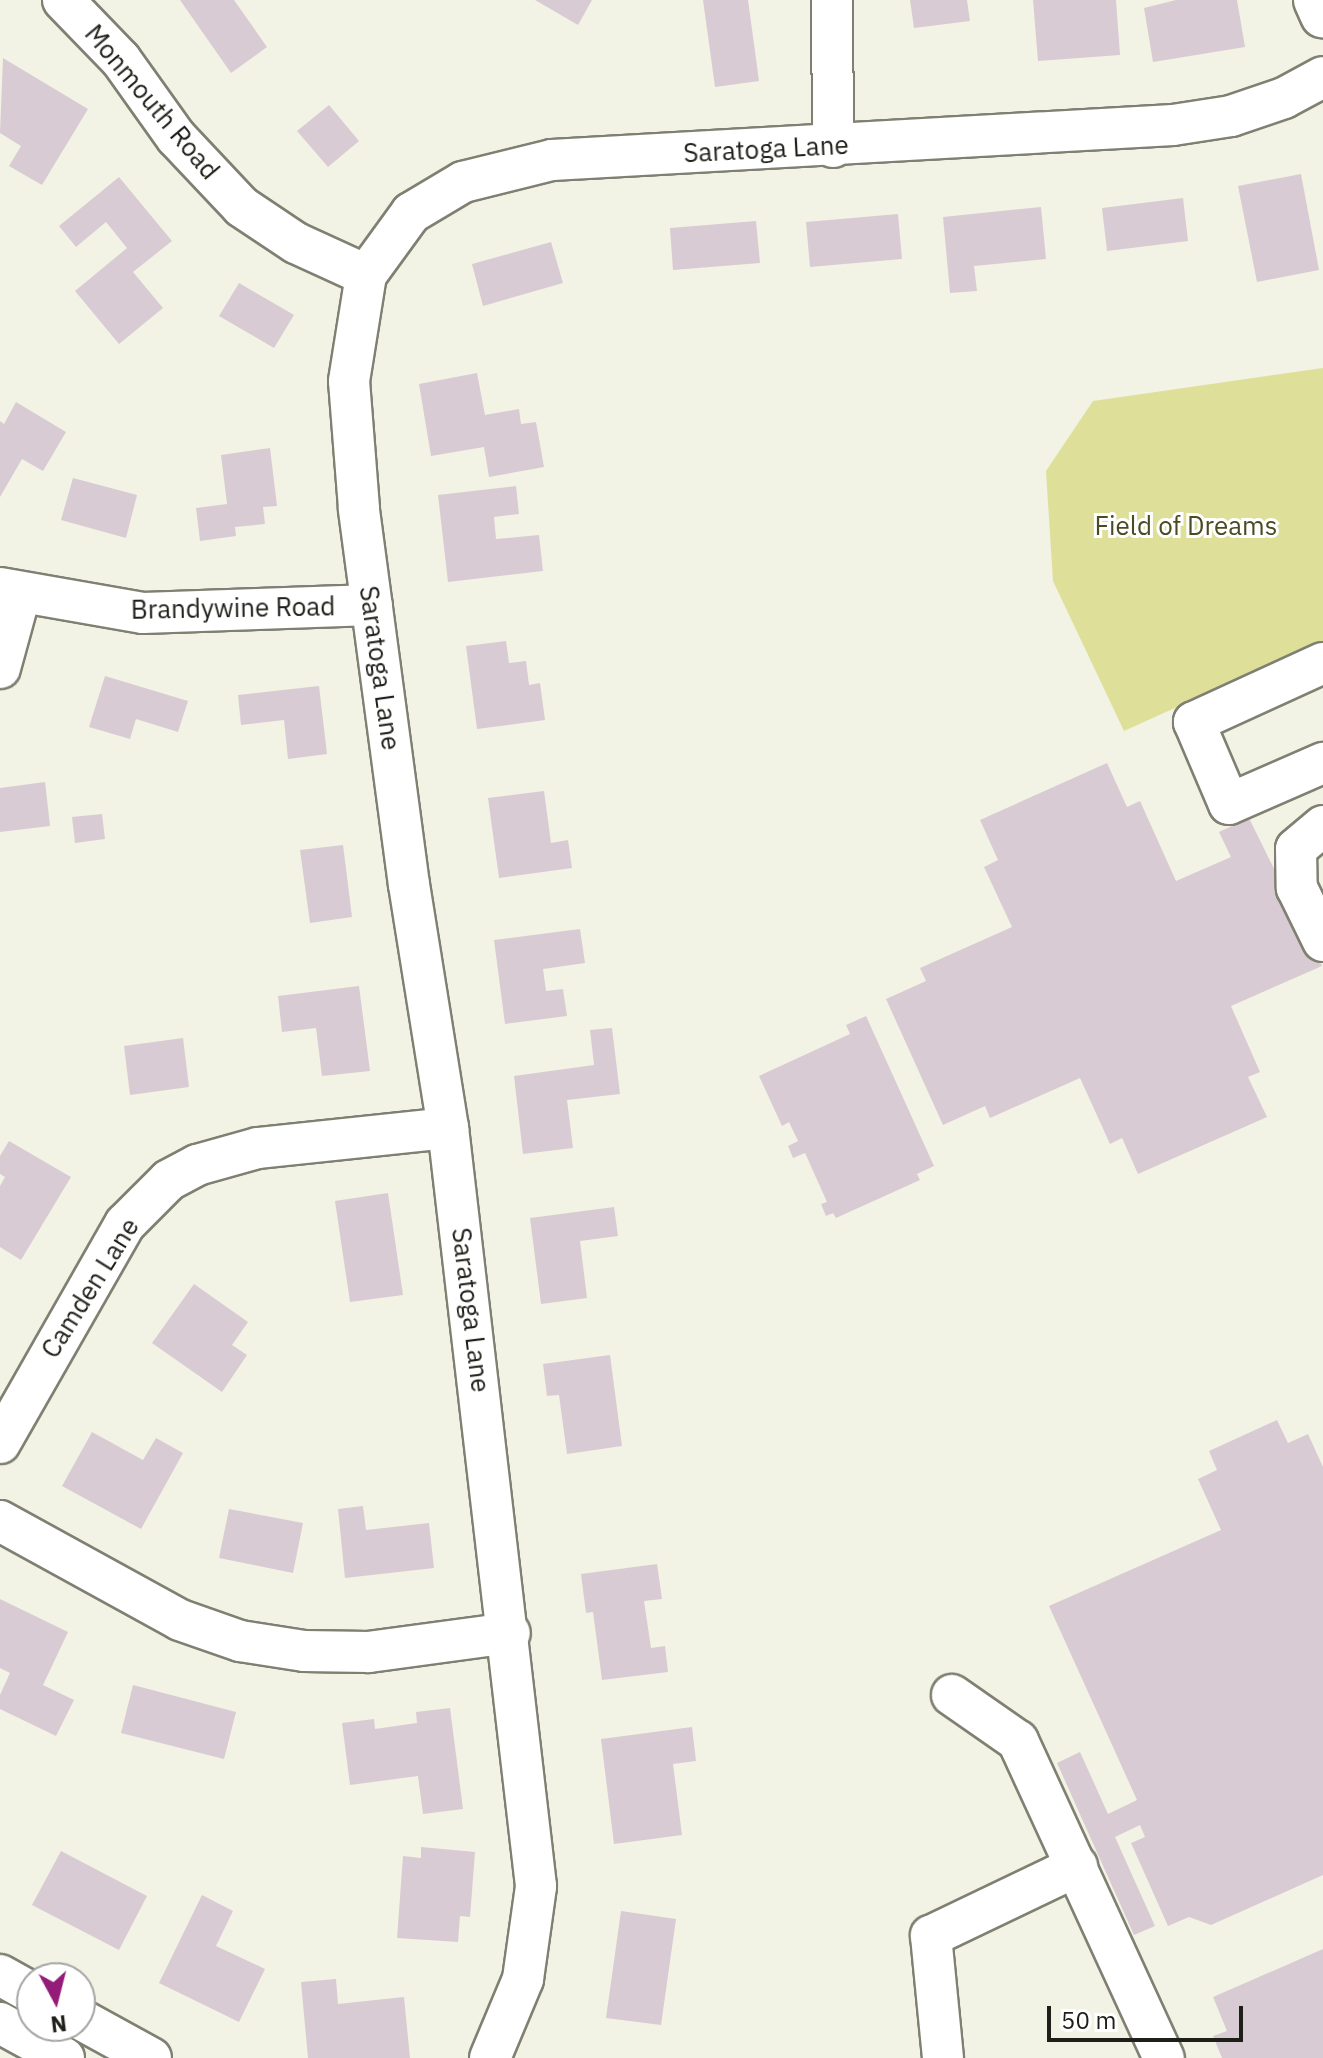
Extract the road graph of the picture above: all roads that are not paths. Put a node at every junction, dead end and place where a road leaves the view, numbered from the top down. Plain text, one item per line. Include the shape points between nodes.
1 (63, 0) edge
2 (832, 0) edge
3 (1316, 0) edge
4 (1323, 16) edge
5 (1323, 77) edge
6 (833, 147) junction
7 (366, 275) junction
8 (10, 592) edge
9 (372, 605) junction
10 (1323, 663) edge
11 (0, 668) edge
12 (1323, 763) edge
13 (1323, 826) edge
14 (1323, 941) edge
15 (448, 1128) junction
16 (0, 1443) edge
17 (0, 1521) edge
18 (510, 1633) junction
19 (952, 1695) dead end
20 (1077, 1866) junction
21 (0, 2023) edge
22 (96, 2028) edge
23 (64, 2058) edge
24 (151, 2058) edge
25 (490, 2058) edge
26 (943, 2058) edge
27 (1164, 2058) edge

1 - 7 street, Monmouth Road via 121,60 176,137 242,207 296,243
2 - 6 street
3 - 4 main road
5 - 6 street, Saratoga Lane via 1271,103 1187,123
6 - 7 street, Saratoga Lane via 552,160 463,182 411,213
7 - 9 street, Saratoga Lane via 349,381
8 - 9 street, Brandywine Road via 143,613
8 - 11 street
9 - 15 street, Saratoga Lane
10 - 12 street via 1194,722 1229,804
13 - 14 street via 1296,849 1297,888
15 - 16 street, Camden Lane via 258,1148 197,1165 169,1180 125,1224
15 - 18 street, Saratoga Lane
17 - 18 street via 180,1620 240,1641 304,1651 369,1652
18 - 25 street, Saratoga Lane via 536,1886 523,1979
19 - 20 street via 1018,1741
20 - 26 street via 931,1936
20 - 27 street
21 - 23 street
22 - 24 street

